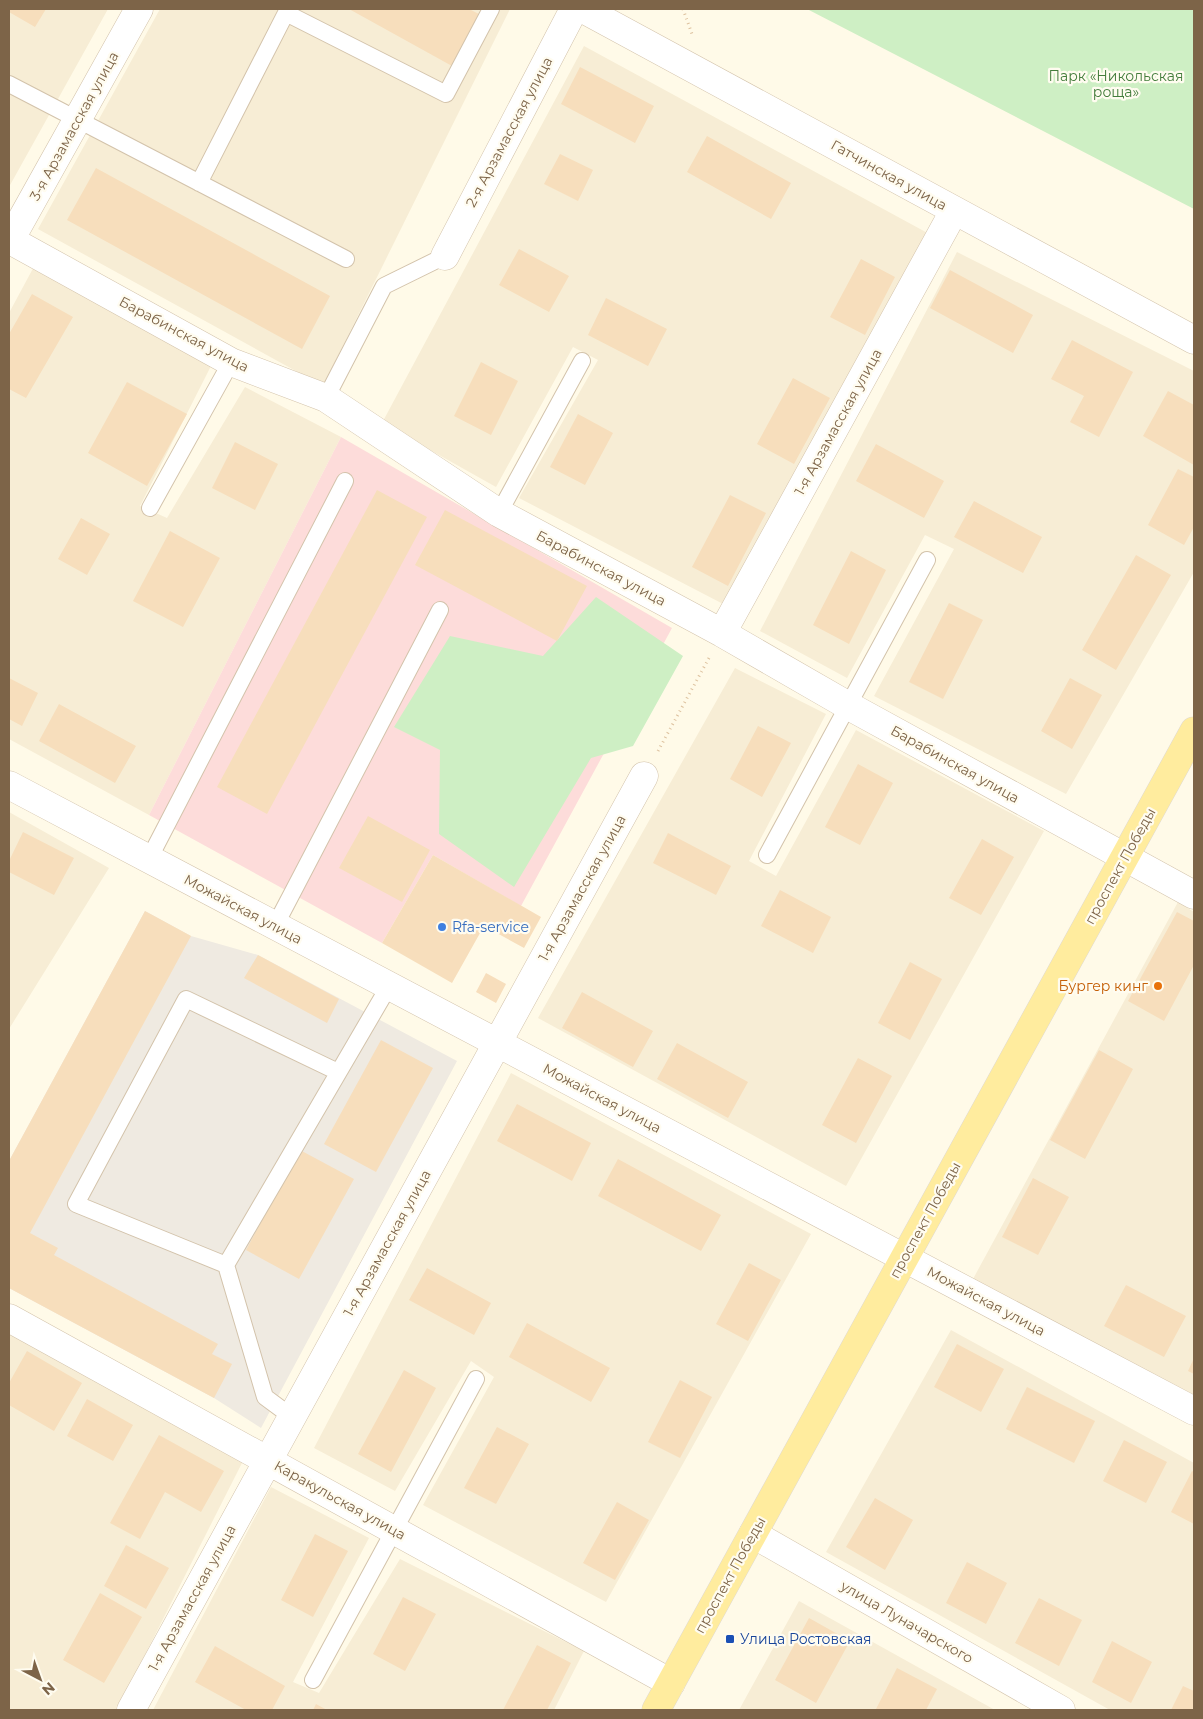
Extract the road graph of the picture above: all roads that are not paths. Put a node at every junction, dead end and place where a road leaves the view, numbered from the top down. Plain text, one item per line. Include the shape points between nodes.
1 (139, 9) edge
2 (491, 9) edge
3 (574, 9) edge
4 (583, 9) edge
5 (9, 84) edge
6 (78, 120) junction
7 (199, 182) junction
8 (954, 210) junction
9 (10, 241) edge
10 (445, 256) joint
11 (346, 259) dead end
12 (1194, 340) edge
13 (582, 361) dead end
14 (231, 362) junction
15 (326, 398) junction
16 (345, 481) dead end
17 (150, 508) dead end
18 (499, 513) junction
19 (927, 560) dead end
20 (440, 610) dead end
21 (722, 634) junction
22 (848, 705) junction
23 (1194, 731) edge
24 (644, 776) road end
25 (9, 784) edge
26 (767, 855) dead end
27 (1125, 856) junction
28 (149, 859) junction
29 (1194, 895) edge
30 (275, 926) junction
31 (389, 986) junction
32 (497, 1043) junction
33 (338, 1072) junction
34 (904, 1258) junction
35 (226, 1265) junction
36 (9, 1318) edge
37 (476, 1379) dead end
38 (1194, 1411) edge
39 (292, 1417) junction
40 (268, 1461) junction
41 (394, 1530) junction
42 (753, 1534) junction
43 (313, 1680) dead end
44 (671, 1683) junction
45 (131, 1710) edge
46 (656, 1710) edge
47 (1061, 1710) edge

1 - 6 street, 3-я Арзамасская улица
2 - 7 lane via 446,94 286,13
3 - 10 street, 2-я Арзамасская улица
4 - 8 street, Гатчинская улица
5 - 6 lane
6 - 7 lane
6 - 9 street, 3-я Арзамасская улица
7 - 11 lane
8 - 12 street, Гатчинская улица
8 - 21 street, 1-я Арзамасская улица
9 - 14 street, Барабинская улица
10 - 15 lane via 384,286
13 - 18 lane
14 - 15 street, Барабинская улица
14 - 17 lane
15 - 18 street, Барабинская улица
16 - 28 lane
18 - 21 street, Барабинская улица
19 - 22 lane
20 - 30 lane
21 - 22 street, Барабинская улица
22 - 26 lane
22 - 27 street, Барабинская улица
23 - 27 main road, проспект Победы
24 - 32 street, 1-я Арзамасская улица
25 - 28 street, Можайская улица
27 - 29 street, Барабинская улица
27 - 34 main road, проспект Победы
28 - 30 street, Можайская улица
30 - 31 street, Можайская улица
31 - 32 street, Можайская улица
31 - 33 lane
32 - 34 street, Можайская улица
32 - 39 street, 1-я Арзамасская улица
33 - 35 lane
33 - 35 lane via 186,999 76,1204
34 - 38 street, Можайская улица
34 - 42 main road, проспект Победы
35 - 39 lane via 265,1397
36 - 40 street, Каракульская улица
37 - 41 lane
39 - 40 street, 1-я Арзамасская улица
40 - 41 street, Каракульская улица
40 - 45 street, 1-я Арзамасская улица
41 - 43 lane
41 - 44 street, Каракульская улица
42 - 44 main road, проспект Победы
42 - 47 street, улица Луначарского
44 - 46 main road, проспект Победы

